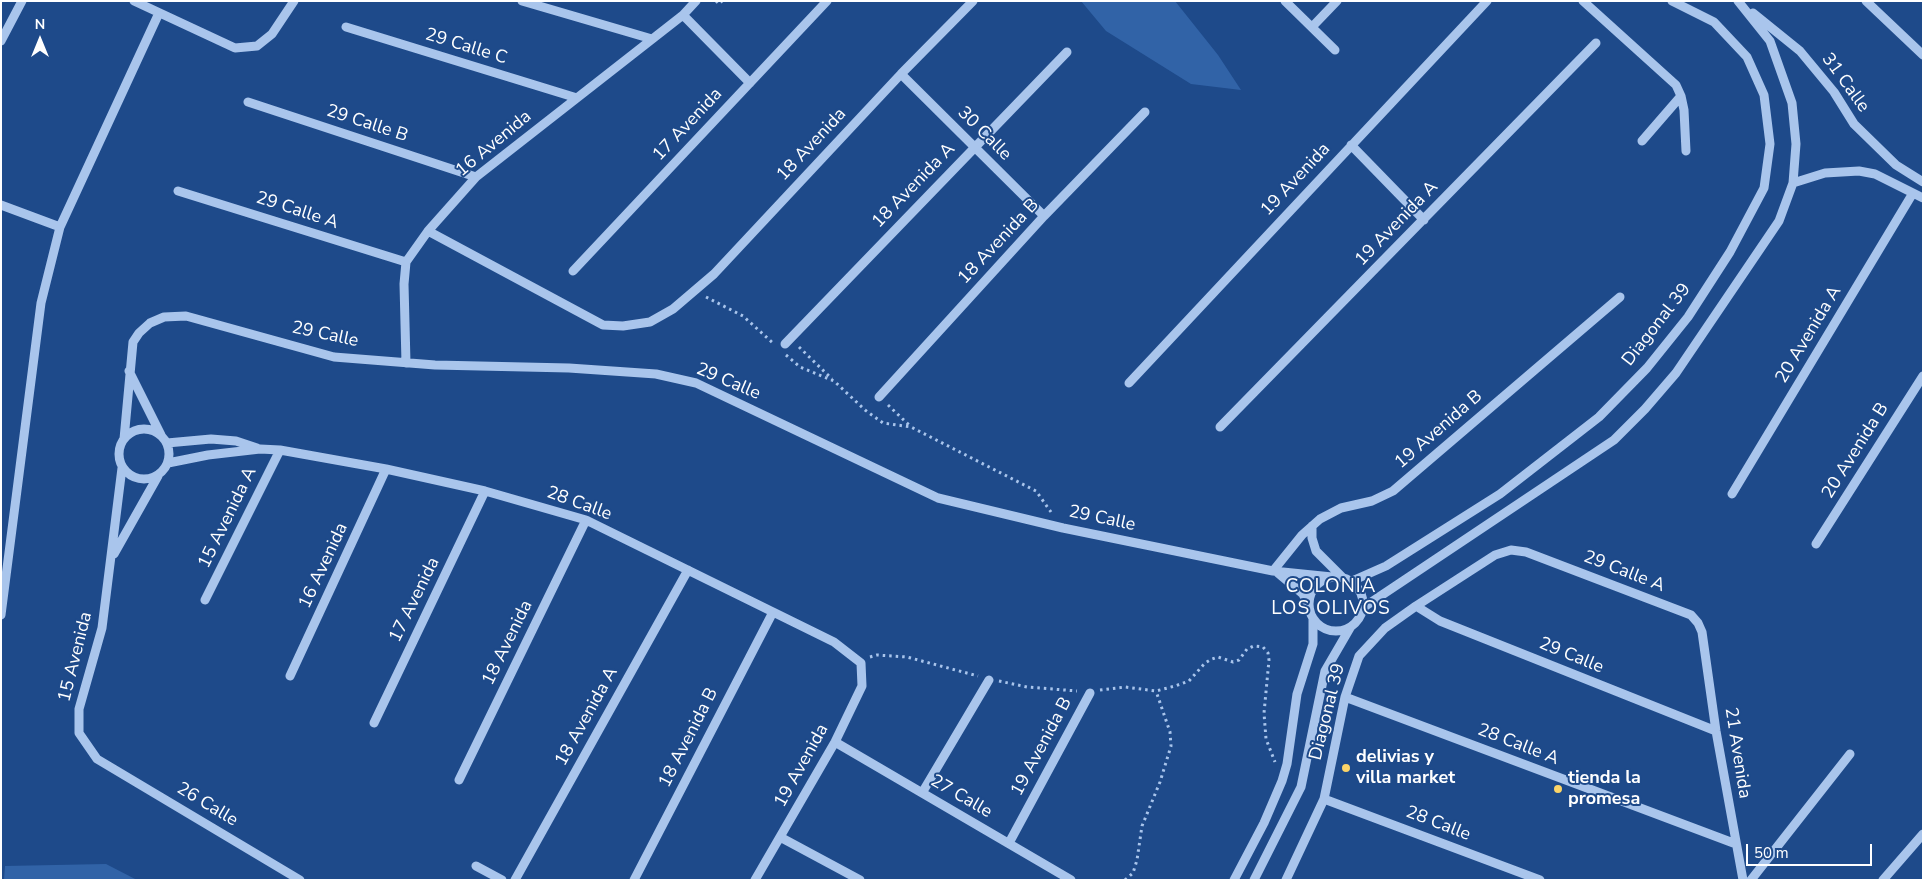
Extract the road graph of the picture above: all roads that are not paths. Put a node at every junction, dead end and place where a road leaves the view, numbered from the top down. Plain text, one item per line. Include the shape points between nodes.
1 (22, 1) edge
2 (134, 1) edge
3 (294, 1) edge
4 (522, 1) edge
5 (696, 1) edge
6 (828, 1) edge
7 (973, 1) edge
8 (1285, 1) edge
9 (1337, 1) edge
10 (1487, 1) edge
11 (1583, 1) edge
12 (1672, 1) edge
13 (1866, 1) edge
14 (1739, 2) edge
15 (159, 13) junction
16 (683, 15) junction
17 (346, 27) dead end
18 (1312, 27) junction
19 (652, 39) junction
20 (1, 41) edge
21 (1596, 43) dead end
22 (1335, 50) dead end
23 (1067, 52) dead end
24 (1923, 55) edge
25 (901, 74) junction
26 (750, 83) junction
27 (1681, 96) junction
28 (577, 98) junction
29 (248, 102) dead end
30 (1145, 112) dead end
31 (1642, 141) dead end
32 (1351, 145) junction
33 (974, 147) junction
34 (1686, 150) dead end
35 (476, 177) junction
36 (1923, 182) edge
37 (1793, 183) junction
38 (178, 191) dead end
39 (1913, 194) junction
40 (1923, 198) edge
41 (1, 205) edge
42 (1044, 216) junction
43 (1424, 220) junction
44 (60, 226) junction
45 (428, 231) junction
46 (406, 262) junction
47 (573, 271) dead end
48 (1620, 297) dead end
49 (787, 341) road end
50 (406, 363) junction
51 (129, 371) junction
52 (1923, 376) edge
53 (1129, 382) dead end
54 (879, 397) road end
55 (1220, 427) dead end
56 (124, 439) junction
57 (164, 439) junction
58 (260, 449) junction
59 (280, 450) junction
60 (168, 463) junction
61 (122, 468) junction
62 (386, 469) junction
63 (158, 475) junction
64 (485, 491) junction
65 (1732, 494) dead end
66 (586, 520) junction
67 (1312, 526) junction
68 (1816, 544) dead end
69 (1526, 552) joint
70 (112, 558) junction
71 (5, 566) edge
72 (688, 570) junction
73 (1273, 571) junction
74 (1332, 577) junction
75 (1342, 577) junction
76 (1352, 581) junction
77 (205, 600) dead end
78 (1416, 606) junction
79 (1309, 607) junction
80 (1364, 608) junction
81 (773, 612) junction
82 (1, 615) edge
83 (1314, 619) junction
84 (1350, 628) junction
85 (1702, 632) joint
86 (861, 663) joint
87 (290, 676) dead end
88 (989, 680) road end
89 (1090, 693) road end
90 (1345, 697) junction
91 (374, 723) dead end
92 (1716, 731) junction
93 (835, 742) junction
94 (1850, 754) dead end
95 (97, 759) joint
96 (459, 780) dead end
97 (922, 793) junction
98 (1324, 799) junction
99 (1923, 834) edge
100 (780, 837) junction
101 (1009, 843) junction
102 (1736, 844) junction
103 (476, 866) dead end
104 (300, 880) edge
105 (502, 880) edge
106 (515, 880) edge
107 (634, 880) edge
108 (755, 880) edge
109 (860, 880) edge
110 (1071, 880) edge
111 (1234, 880) edge
112 (1254, 880) edge
113 (1286, 880) edge
114 (1540, 880) edge
115 (1743, 880) edge
116 (1751, 880) edge
117 (1883, 880) edge

1 - 20 street
2 - 15 street
3 - 15 street via 272,34 257,46 235,48
4 - 19 street
5 - 16 street, 16 Avenida
6 - 26 street, 17 Avenida
7 - 25 street, 18 Avenida
8 - 18 street
9 - 18 street
10 - 32 street, 19 Avenida
11 - 27 street via 1676,85
12 - 76 street, Diagonal 39 via 1714,22 1747,57 1764,95 1770,144 1764,188 1730,252 1688,317 1653,361 1599,417 1500,494 1386,566
13 - 24 street
14 - 36 street, 31 Calle via 1800,51 1834,92 1854,124 1896,165
14 - 37 street via 1770,41 1792,103 1796,144
15 - 44 street
16 - 19 street, 16 Avenida
16 - 26 street
17 - 28 street, 29 Calle C
18 - 22 street
19 - 28 street, 16 Avenida
21 - 43 street, 19 Avenida A
23 - 33 street, 18 Avenida A
25 - 33 street, 30 Calle
25 - 45 street, 18 Avenida via 714,274 674,309 650,322 603,325
26 - 47 street, 17 Avenida
27 - 31 street
27 - 34 street
28 - 35 street, 16 Avenida
29 - 35 street, 29 Calle B
30 - 42 street, 18 Avenida B
32 - 43 street
32 - 53 street, 19 Avenida
33 - 42 street, 30 Calle
33 - 49 street, 18 Avenida A
35 - 45 street, 16 Avenida
37 - 39 street via 1843,171 1875,174
37 - 80 street via 1779,222 1676,373 1614,440
38 - 46 street, 29 Calle A
39 - 40 street
39 - 65 street, 20 Avenida A
41 - 44 street
42 - 54 street, 18 Avenida B
43 - 55 street, 19 Avenida A
44 - 71 street via 41,303
45 - 46 street, 16 Avenida
46 - 50 street
48 - 67 street, 19 Avenida B via 1393,491 1372,501 1329,513
50 - 51 street, 29 Calle via 334,357 186,316 164,317 139,333 133,342
50 - 73 street, 29 Calle via 656,374 696,383 938,498 1063,528
51 - 56 street
51 - 57 street
52 - 68 street, 20 Avenida B
56 - 57 street via 140,429 151,430
56 - 61 street via 119,453
57 - 58 street, 28 Calle via 236,441
57 - 60 street via 169,451
58 - 59 street, 28 Calle
58 - 60 street, 28 Calle
59 - 62 street, 28 Calle
59 - 77 street, 15 Avenida A
60 - 63 street
61 - 63 street via 139,479
61 - 70 street, 15 Avenida
62 - 64 street, 28 Calle
62 - 87 street, 16 Avenida
63 - 70 street, 15 Avenida
64 - 66 street, 28 Calle
64 - 91 street, 17 Avenida
66 - 72 street, 28 Calle
66 - 96 street, 18 Avenida
67 - 73 street, 19 Avenida B
67 - 75 street via 1316,551
69 - 78 street, Diagonal 39 via 1511,550 1495,555
69 - 85 street, 29 Calle A via 1691,615
70 - 95 street, 15 Avenida via 102,628 79,709 79,733
71 - 82 street
72 - 81 street, 28 Calle
72 - 106 street, 18 Avenida A
73 - 74 street, 29 Calle
73 - 79 street, 29 Calle via 1303,594
74 - 75 street
74 - 79 street via 1317,584 1309,599
75 - 76 street
76 - 80 street via 1362,593
78 - 90 street, Diagonal 39 via 1385,628 1359,656
78 - 92 street, 29 Calle via 1440,621
79 - 83 street
80 - 84 street
81 - 86 street, 28 Calle via 834,642
81 - 107 street, 18 Avenida B
83 - 84 street via 1330,630
83 - 111 street, Diagonal 39 via 1313,644 1297,694 1282,781
84 - 112 street, Diagonal 39 via 1325,671 1301,787
85 - 92 street, 21 Avenida
86 - 93 street, 19 Avenida via 862,686
88 - 97 street
89 - 101 street, 19 Avenida B
90 - 98 street, Diagonal 39
90 - 102 street, 28 Calle A
92 - 102 street, 21 Avenida
93 - 97 street, 27 Calle
93 - 100 street, 19 Avenida
94 - 116 street
95 - 104 street, 26 Calle
97 - 101 street, 27 Calle
98 - 113 street, Diagonal 39
98 - 114 street, 28 Calle
99 - 117 street
100 - 108 street, 19 Avenida
100 - 109 street
101 - 110 street, 27 Calle
102 - 115 street, 21 Avenida
103 - 105 street

